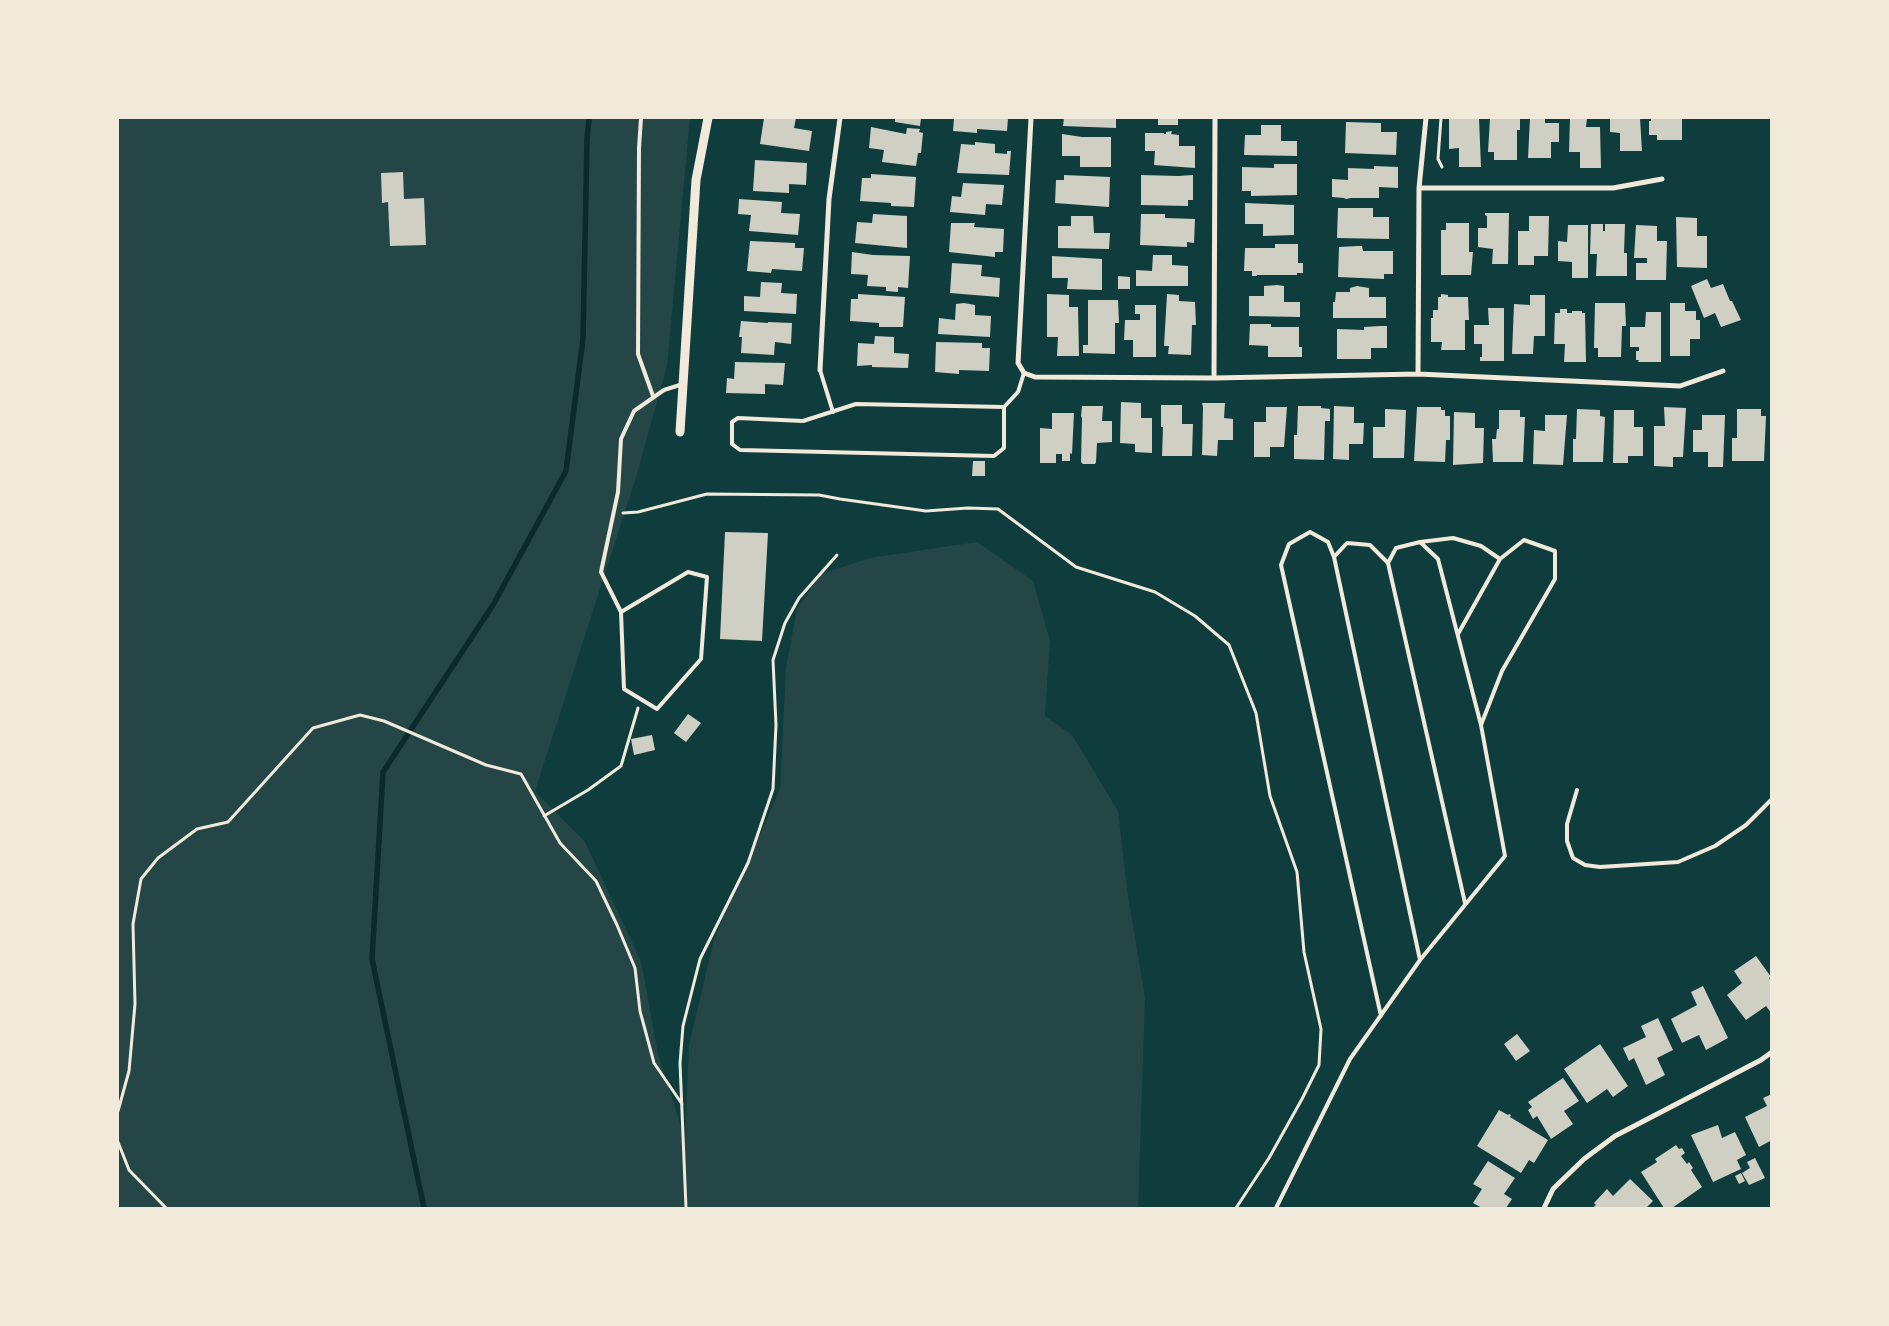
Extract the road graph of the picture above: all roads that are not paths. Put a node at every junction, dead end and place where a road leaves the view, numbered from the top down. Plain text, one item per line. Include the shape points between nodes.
1 (641, 118) edge
2 (708, 118) edge
3 (840, 118) edge
4 (1031, 118) edge
5 (1216, 118) edge
6 (1426, 118) edge
7 (1662, 179) dead end
8 (1419, 188) junction
9 (820, 370) joint
10 (1724, 371) dead end
11 (1024, 373) junction
12 (1418, 374) junction
13 (1214, 378) junction
14 (683, 384) junction
15 (653, 396) junction
16 (1004, 407) junction
17 (833, 412) junction
18 (680, 432) dead end
19 (1420, 542) junction
20 (1334, 557) junction
21 (1500, 559) junction
22 (1388, 563) junction
23 (621, 612) junction
24 (1457, 635) junction
25 (1481, 725) junction
26 (1577, 790) dead end
27 (1772, 799) edge
28 (1465, 903) junction
29 (1420, 960) junction
30 (1381, 1016) junction
31 (1772, 1052) edge
32 (1276, 1208) edge
33 (1544, 1208) edge

1 - 15 lane via 638,354
2 - 14 street via 696,180
3 - 9 street via 829,199
4 - 11 street via 1018,363
5 - 13 street
6 - 8 street
7 - 8 street via 1613,188
8 - 12 street
9 - 17 lane
10 - 12 street via 1680,386
11 - 13 street via 1035,377
11 - 16 lane via 1018,392
12 - 13 street
14 - 15 lane
14 - 18 street
15 - 23 lane via 634,411 621,439 618,492 601,572
16 - 17 lane via 856,404
16 - 17 lane via 1004,448 994,456 740,450 732,444 732,422 738,418 803,421
19 - 21 lane via 1453,538 1481,546
19 - 22 lane via 1396,548
19 - 24 lane via 1438,559
20 - 22 lane via 1348,543 1370,545
20 - 29 lane
20 - 30 lane via 1328,542 1310,532 1290,544 1281,564
21 - 24 lane
21 - 25 lane via 1524,540 1555,551 1555,579 1502,671
22 - 28 lane
23 - 23 lane via 688,572 707,577 702,659 657,709 624,689
24 - 25 lane
25 - 28 lane via 1505,856
26 - 27 lane via 1567,824 1567,841 1573,858 1585,865 1600,867 1678,862 1715,846 1746,825
28 - 29 lane
29 - 30 lane
30 - 32 lane via 1350,1059
31 - 33 street via 1615,1136 1584,1159 1553,1189

